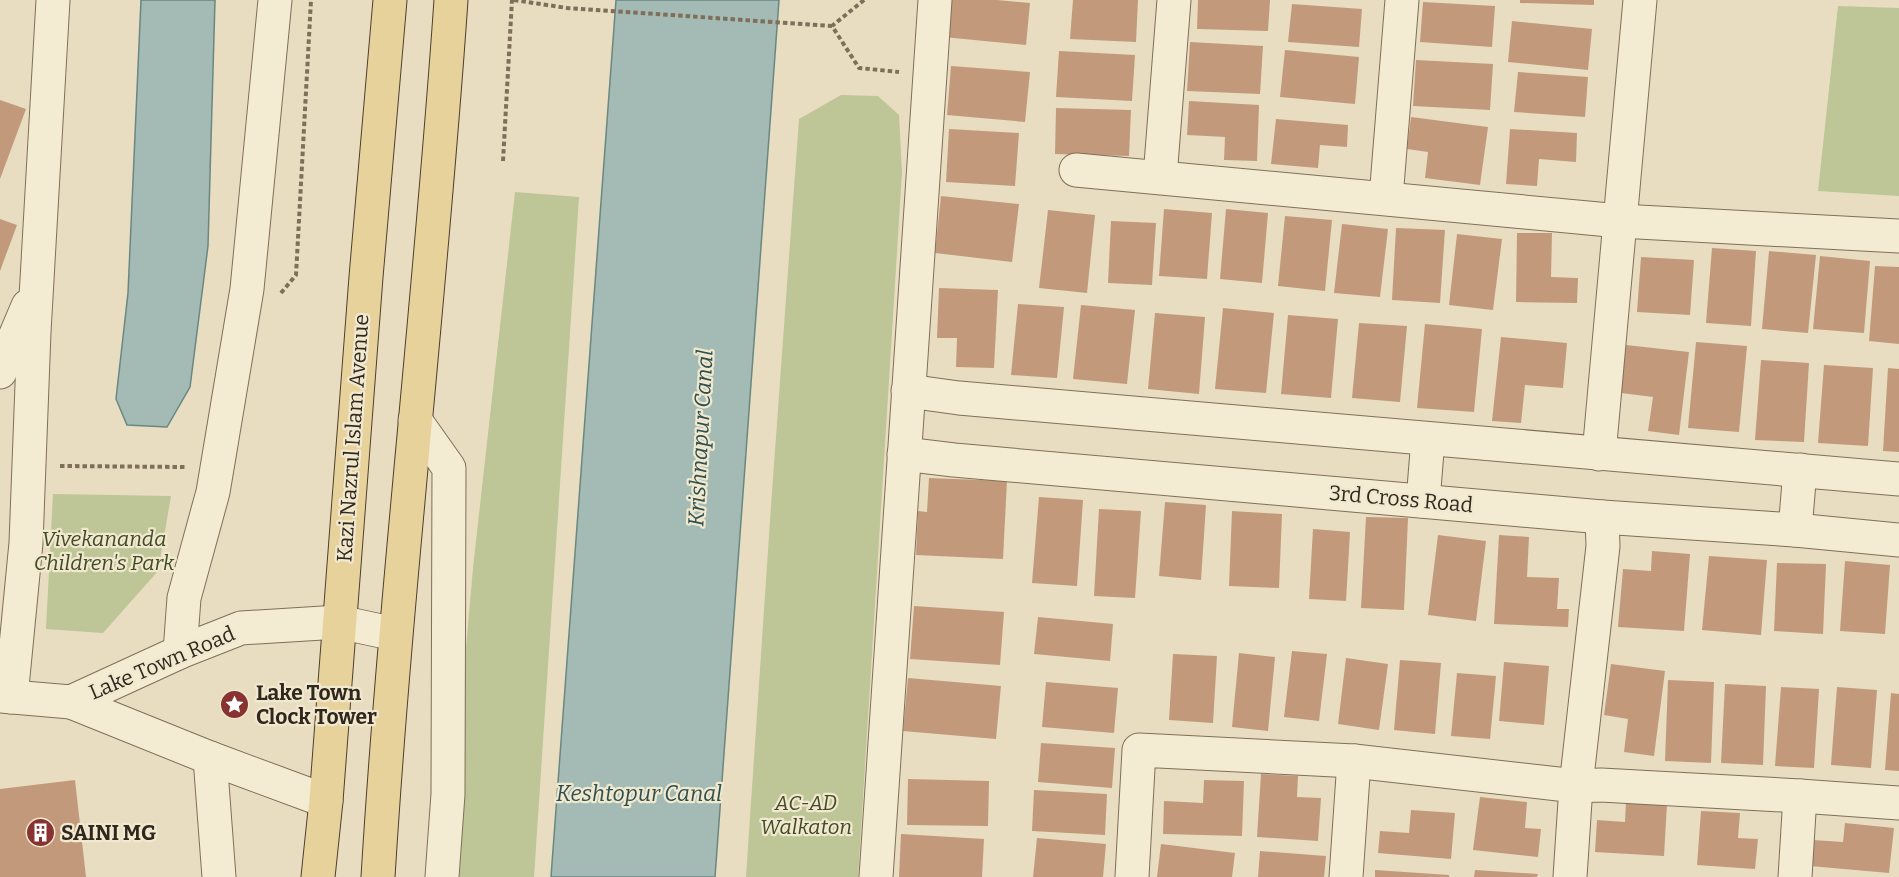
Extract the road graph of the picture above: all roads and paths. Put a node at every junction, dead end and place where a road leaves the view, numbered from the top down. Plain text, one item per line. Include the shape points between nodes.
1 (53, 0) edge
2 (275, 0) edge
3 (311, 0) edge
4 (390, 0) edge
5 (451, 0) edge
6 (513, 0) edge
7 (864, 0) edge
8 (935, 0) edge
9 (1174, 0) edge
10 (1402, 0) edge
11 (1640, 0) edge
12 (832, 26) junction
13 (859, 68) dead end
14 (503, 160) dead end
15 (1076, 170) dead end
16 (1160, 177) junction
17 (1386, 198) junction
18 (1620, 221) junction
19 (1899, 237) edge
20 (38, 282) junction
21 (274, 302) dead end
22 (0, 372) edge
23 (908, 391) junction
24 (416, 420) junction
25 (1428, 439) junction
26 (904, 454) junction
27 (1599, 454) junction
28 (29, 466) junction
29 (217, 467) junction
30 (1800, 470) junction
31 (1899, 479) edge
32 (1423, 501) junction
33 (1602, 517) junction
34 (1795, 530) junction
35 (1899, 540) edge
36 (339, 622) junction
37 (395, 634) junction
38 (180, 652) junction
39 (5, 696) edge
40 (71, 702) junction
41 (210, 758) junction
42 (1354, 762) junction
43 (1576, 786) junction
44 (1800, 796) junction
45 (326, 801) junction
46 (1899, 803) edge
47 (219, 877) edge
48 (318, 877) edge
49 (378, 877) edge
50 (442, 877) edge
51 (876, 877) edge
52 (1132, 877) edge
53 (1346, 877) edge
54 (1570, 877) edge
55 (1795, 877) edge

1 - 20 street
2 - 29 street via 247,290
3 - 21 path via 296,275
4 - 36 main road, Kazi Nazrul Islam Avenue
5 - 24 main road
6 - 12 path via 567,8
6 - 14 path
7 - 12 path
8 - 23 street
9 - 16 street
10 - 17 street
11 - 18 street
12 - 13 path
15 - 16 street
16 - 17 street
17 - 18 street
18 - 19 street
18 - 27 street
20 - 22 street
20 - 28 street
23 - 25 street
23 - 26 street
24 - 37 main road
24 - 50 street via 449,468 448,794
25 - 27 street
25 - 32 street
26 - 32 street, 3rd Cross Road
26 - 51 street
27 - 30 street
28 - 29 path
28 - 39 street via 26,543
29 - 38 street via 184,598
30 - 31 street
30 - 34 street
32 - 33 street, 3rd Cross Road
33 - 34 street, 3rd Cross Road
33 - 43 street via 1603,546
34 - 35 street, 3rd Cross Road
36 - 37 street, Lake Town Road
36 - 38 street, Lake Town Road via 241,628
36 - 45 main road, Kazi Nazrul Islam Avenue
37 - 49 main road
38 - 40 street, Lake Town Road
39 - 40 street, Lake Town Road
40 - 41 street
41 - 45 street
41 - 47 street
42 - 43 street
42 - 52 street via 1139,750
42 - 53 street
43 - 44 street
43 - 54 street
44 - 46 street
44 - 55 street
45 - 48 main road, Kazi Nazrul Islam Avenue

